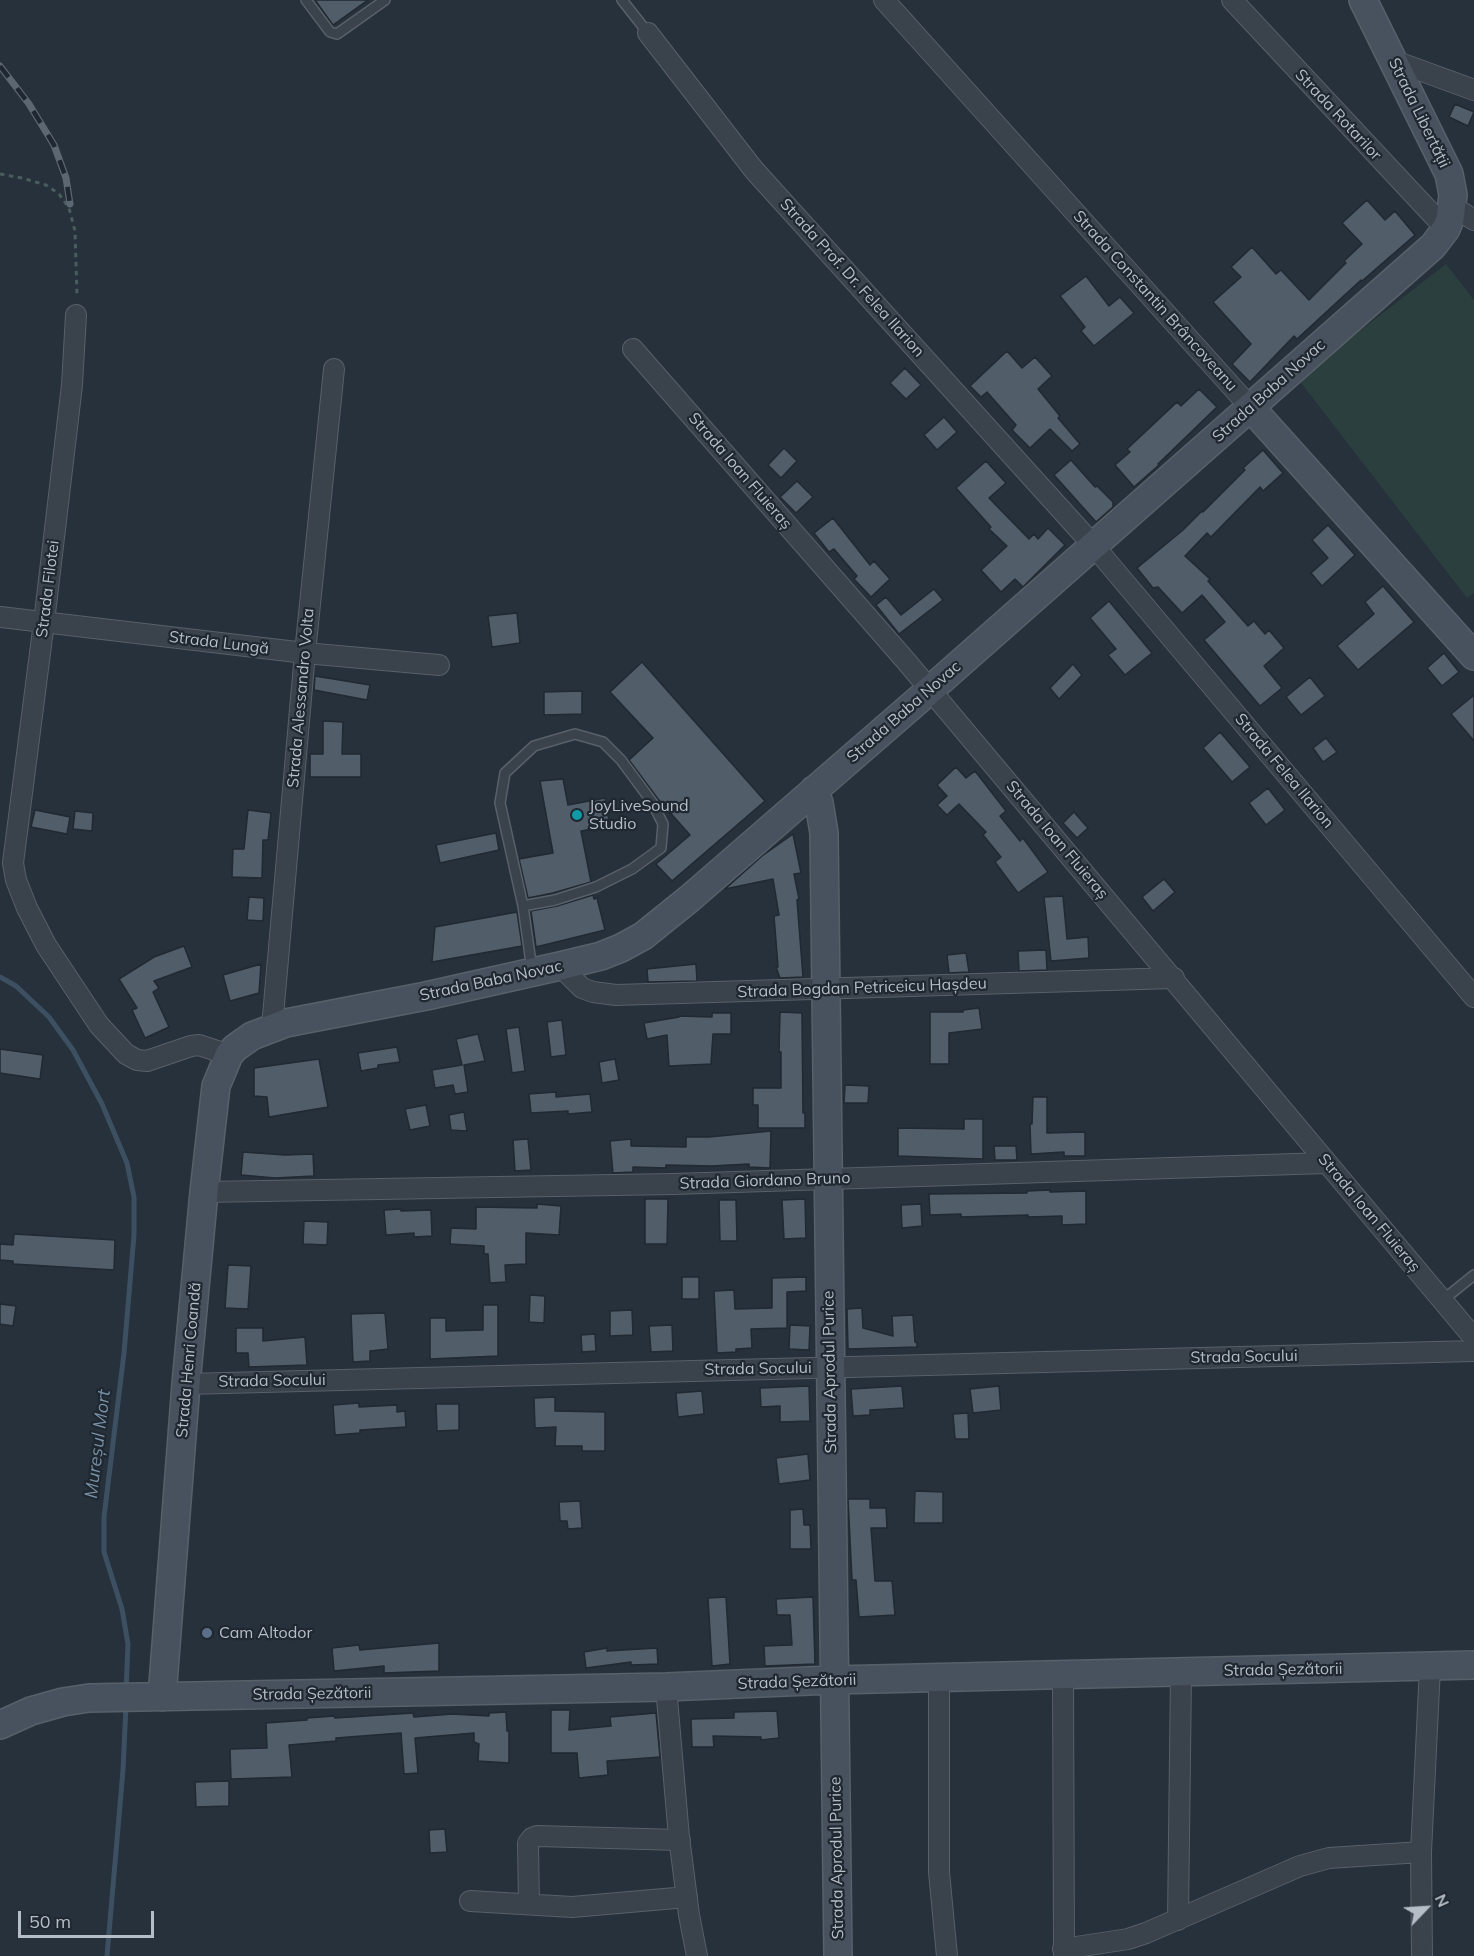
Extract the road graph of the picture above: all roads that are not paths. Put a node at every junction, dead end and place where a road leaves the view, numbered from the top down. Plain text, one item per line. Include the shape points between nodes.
1 (306, 0) edge
2 (385, 0) edge
3 (622, 0) edge
4 (884, 0) edge
5 (1232, 0) edge
6 (1363, 0) edge
7 (648, 33) joint
8 (1392, 60) junction
9 (1474, 90) edge
10 (1457, 218) edge
11 (76, 315) road end
12 (633, 349) dead end
13 (334, 369) dead end
14 (1251, 408) junction
15 (1094, 546) junction
16 (0, 617) edge
17 (44, 622) junction
18 (305, 653) junction
19 (1474, 656) edge
20 (439, 665) dead end
21 (931, 689) junction
22 (814, 790) junction
23 (522, 906) junction
24 (560, 966) junction
25 (533, 972) junction
26 (1174, 978) junction
27 (825, 989) junction
28 (1474, 997) edge
29 (262, 1032) junction
30 (229, 1055) junction
31 (1326, 1163) junction
32 (828, 1179) junction
33 (204, 1192) junction
34 (1474, 1275) edge
35 (1443, 1300) junction
36 (1474, 1338) edge
37 (1474, 1351) edge
38 (831, 1367) junction
39 (186, 1384) junction
40 (1474, 1665) edge
41 (1430, 1666) junction
42 (1181, 1673) junction
43 (1063, 1676) junction
44 (939, 1679) junction
45 (833, 1680) junction
46 (666, 1687) junction
47 (162, 1697) junction
48 (0, 1725) edge
49 (680, 1840) junction
50 (1421, 1852) junction
51 (687, 1898) junction
52 (470, 1900) dead end
53 (529, 1904) junction
54 (1178, 1920) junction
55 (1063, 1952) edge
56 (697, 1956) edge
57 (838, 1956) edge
58 (947, 1956) edge
59 (1422, 1956) edge

1 - 2 lane via 330,32 338,34
3 - 7 lane, Strada Prof. Dr. Felea Ilarion
4 - 14 street, Strada Constantin Brâncoveanu
5 - 10 street, Strada Rotarilor
6 - 8 street, Strada Libertății
7 - 15 street, Strada Prof. Dr. Felea Ilarion via 754,170
8 - 9 street
8 - 10 street, Strada Libertății via 1449,174
10 - 14 street, Strada Baba Novac via 1433,246
11 - 17 street, Strada Filotei via 72,385
12 - 21 street, Strada Ioan Fluieraș
13 - 18 street, Strada Alessandro Volta
14 - 15 street, Strada Baba Novac
14 - 19 street, Strada Constantin Brâncoveanu
15 - 21 street, Strada Baba Novac
15 - 28 street, Strada Felea Ilarion
16 - 17 street, Strada Lungă
17 - 18 street, Strada Lungă
17 - 30 street, Strada Filotei via 12,863 23,898 46,945 99,1025 126,1054 147,1061 199,1045
18 - 20 street, Strada Lungă
18 - 29 street, Strada Alessandro Volta
21 - 22 street, Strada Baba Novac
21 - 26 street, Strada Ioan Fluieraș
22 - 24 street, Strada Baba Novac via 643,936 611,952
22 - 27 street, Strada Aprodul Purice via 824,833
23 - 23 lane via 596,887 632,869 661,848 663,824 652,802 603,742 575,734 534,746 505,773 500,803
23 - 25 lane
24 - 25 street, Strada Baba Novac
24 - 27 street, Strada Bogdan Petriceicu Hașdeu via 582,988 616,995
25 - 29 street, Strada Baba Novac
26 - 27 street, Strada Bogdan Petriceicu Hașdeu
26 - 31 street, Strada Ioan Fluieraș
27 - 32 street, Strada Aprodul Purice
29 - 30 street, Strada Henri Coandă
30 - 33 street, Strada Henri Coandă via 216,1086
31 - 32 street, Strada Giordano Bruno
31 - 35 street, Strada Ioan Fluieraș
32 - 33 street, Strada Giordano Bruno
32 - 38 street, Strada Aprodul Purice
33 - 39 street, Strada Henri Coandă
34 - 35 lane
35 - 36 street, Strada Ioan Fluieraș
37 - 38 street, Strada Socului
38 - 39 street, Strada Socului
38 - 45 street, Strada Aprodul Purice
39 - 47 street, Strada Henri Coandă
40 - 41 street, Strada Șezătorii
41 - 42 street, Strada Șezătorii
41 - 50 street
42 - 43 street, Strada Șezătorii
42 - 54 street
43 - 44 street, Strada Șezătorii
43 - 55 street
44 - 45 street, Strada Șezătorii
44 - 58 street via 939,1872
45 - 46 street, Strada Șezătorii
45 - 57 street, Strada Aprodul Purice
46 - 47 street, Strada Șezătorii
46 - 49 street
47 - 48 street, Strada Șezătorii via 63,1702
49 - 51 street
49 - 53 street via 532,1838 528,1843
50 - 54 street via 1329,1858 1309,1863
50 - 59 street
51 - 53 street via 572,1906
51 - 56 street
52 - 53 street
54 - 55 street via 1128,1939

